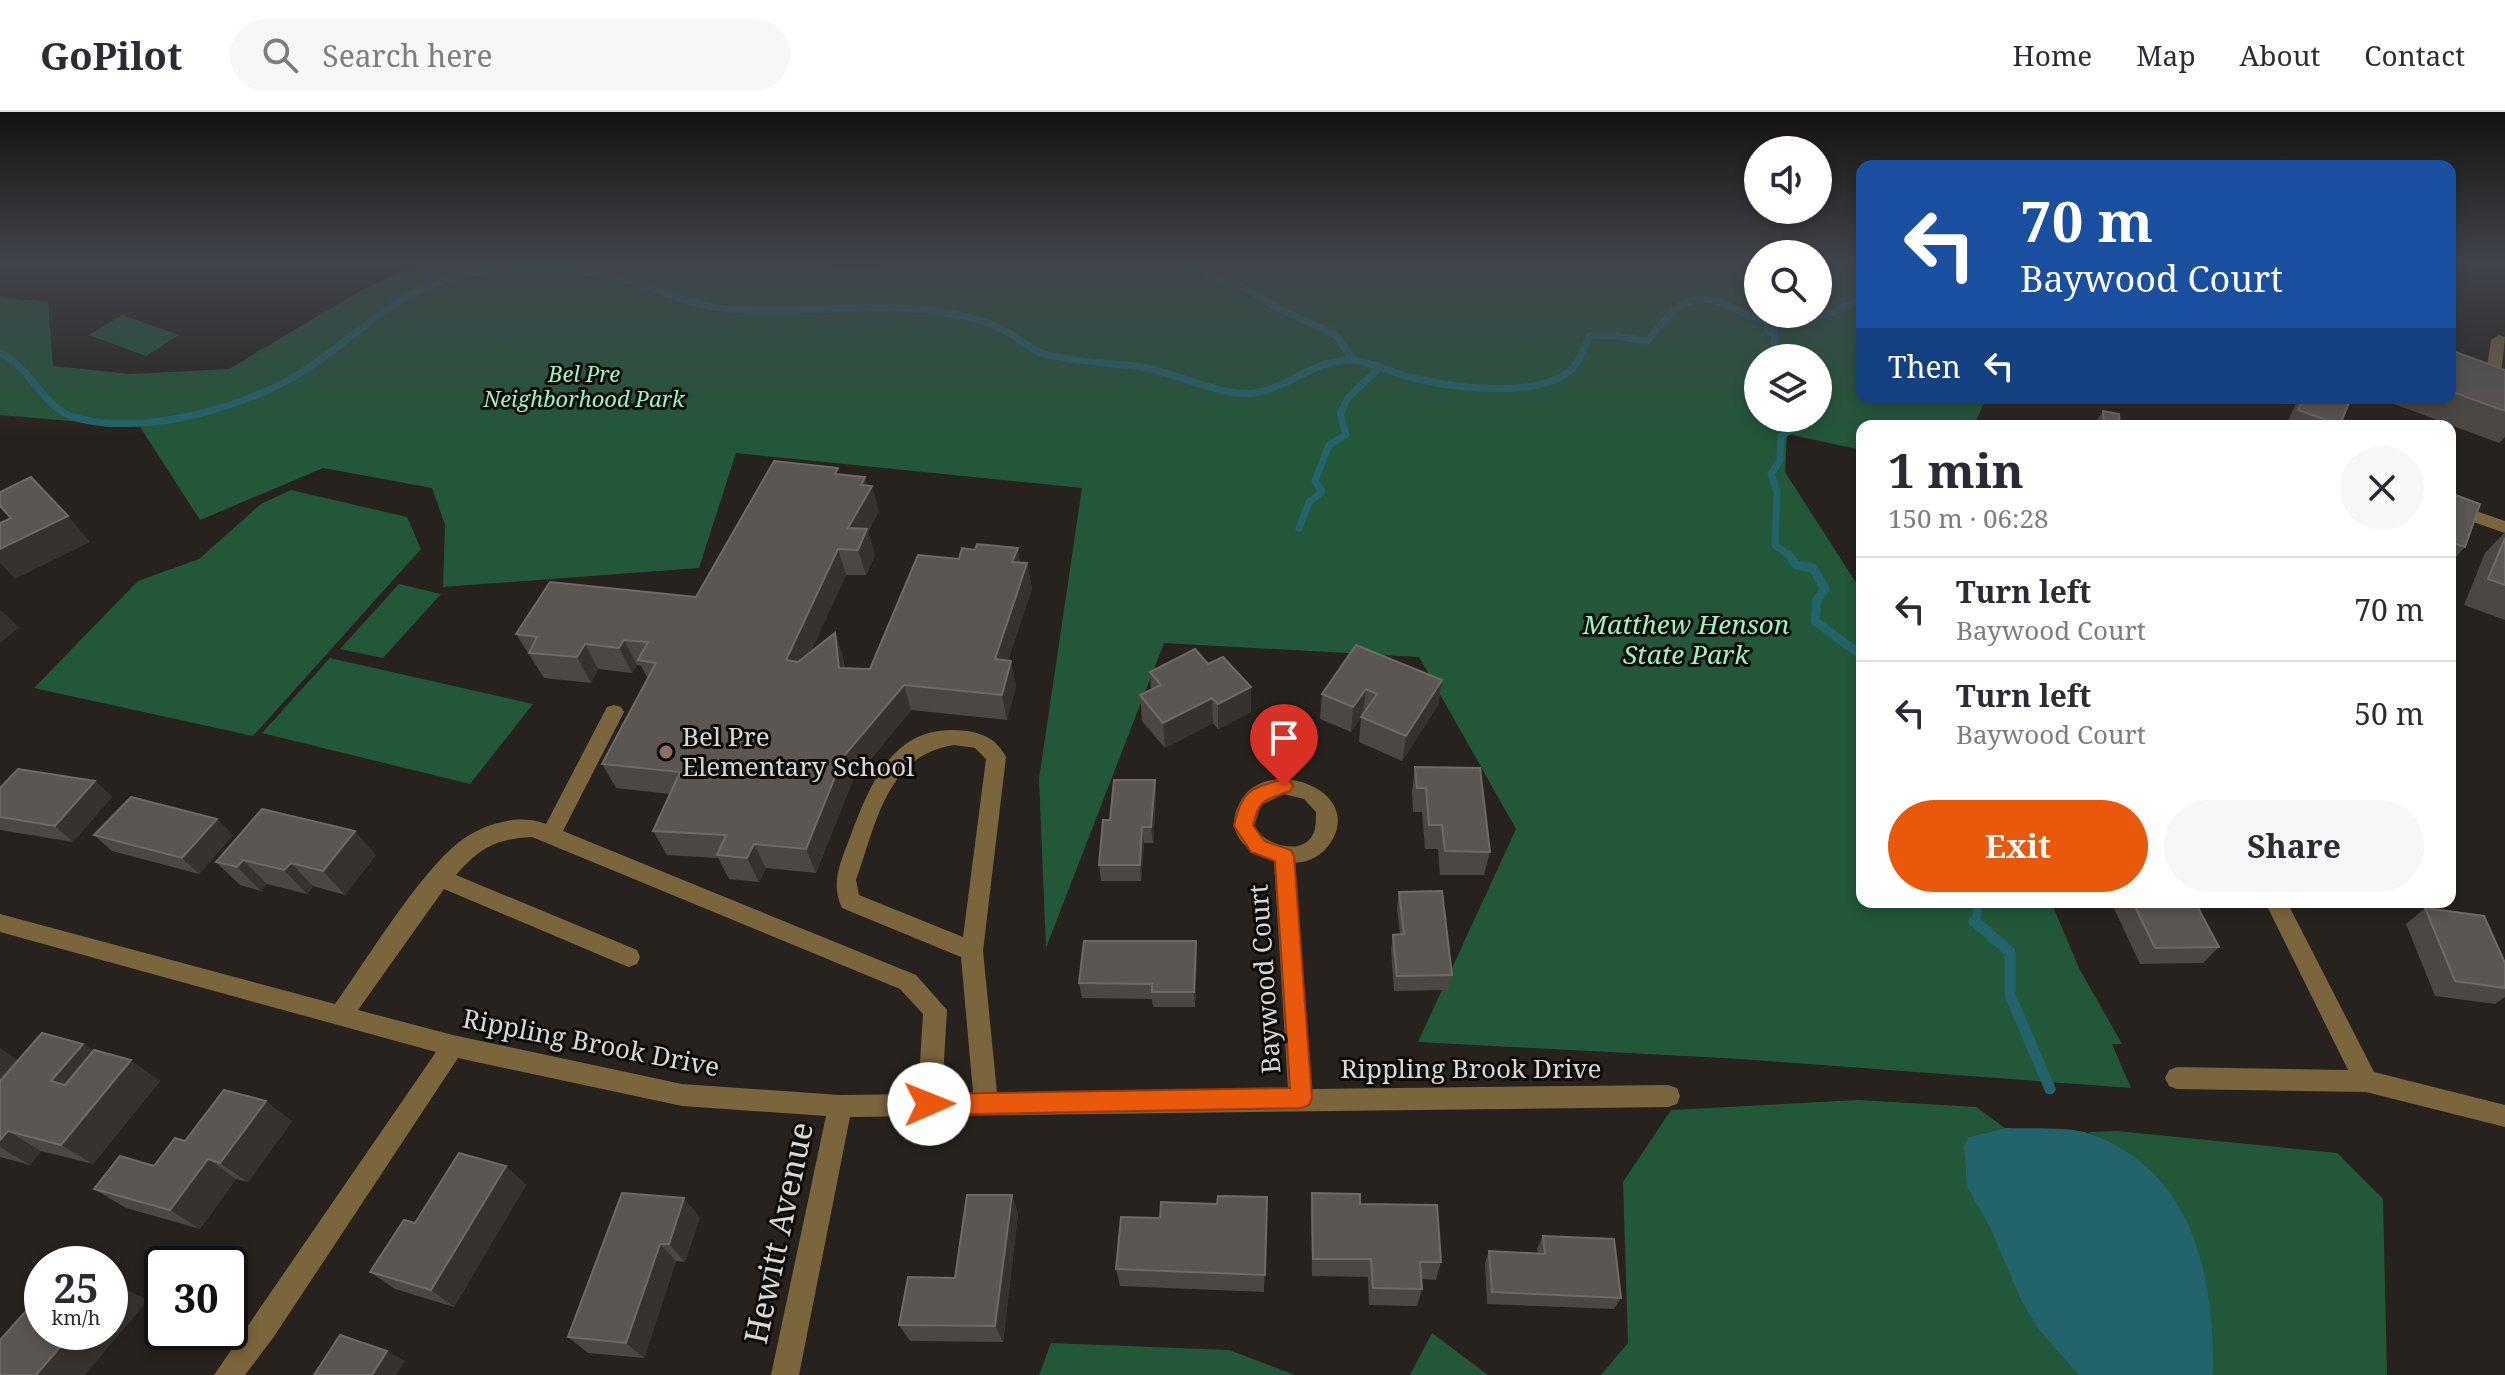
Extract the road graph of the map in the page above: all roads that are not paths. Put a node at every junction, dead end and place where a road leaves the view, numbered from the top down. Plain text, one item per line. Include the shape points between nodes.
1 (2505, 342) edge
2 (2505, 390) edge
3 (2456, 510) edge
4 (2505, 527) edge
5 (614, 712) dead end
6 (551, 835) junction
7 (1284, 856) dead end
8 (441, 878) junction
9 (2279, 908) edge
10 (0, 923) edge
11 (972, 951) junction
12 (629, 957) dead end
13 (340, 1016) junction
14 (453, 1046) junction
15 (2177, 1078) dead end
16 (2366, 1081) junction
17 (1668, 1096) dead end
18 (1301, 1098) junction
19 (986, 1103) junction
20 (929, 1104) junction
21 (840, 1106) junction
22 (2505, 1116) edge
23 (228, 1375) edge
24 (785, 1375) edge

1 - 2 street via 2499,340 2492,387
3 - 4 street
5 - 6 street
6 - 8 street via 533,828 501,830 467,848
6 - 20 street via 908,982 935,1010
7 - 18 street, Baywood Court
8 - 12 street
8 - 13 street
9 - 16 street
10 - 13 street, Rippling Brook Drive
11 - 11 street via 996,757 981,741 927,741 901,759 880,785 845,880 850,901
11 - 19 street
13 - 14 street, Rippling Brook Drive
14 - 21 street, Rippling Brook Drive via 682,1095
14 - 23 street
15 - 16 street
16 - 22 street
17 - 18 street, Rippling Brook Drive
18 - 19 street, Rippling Brook Drive
19 - 20 street, Rippling Brook Drive
20 - 21 street, Rippling Brook Drive
21 - 24 street, Hewitt Avenue

